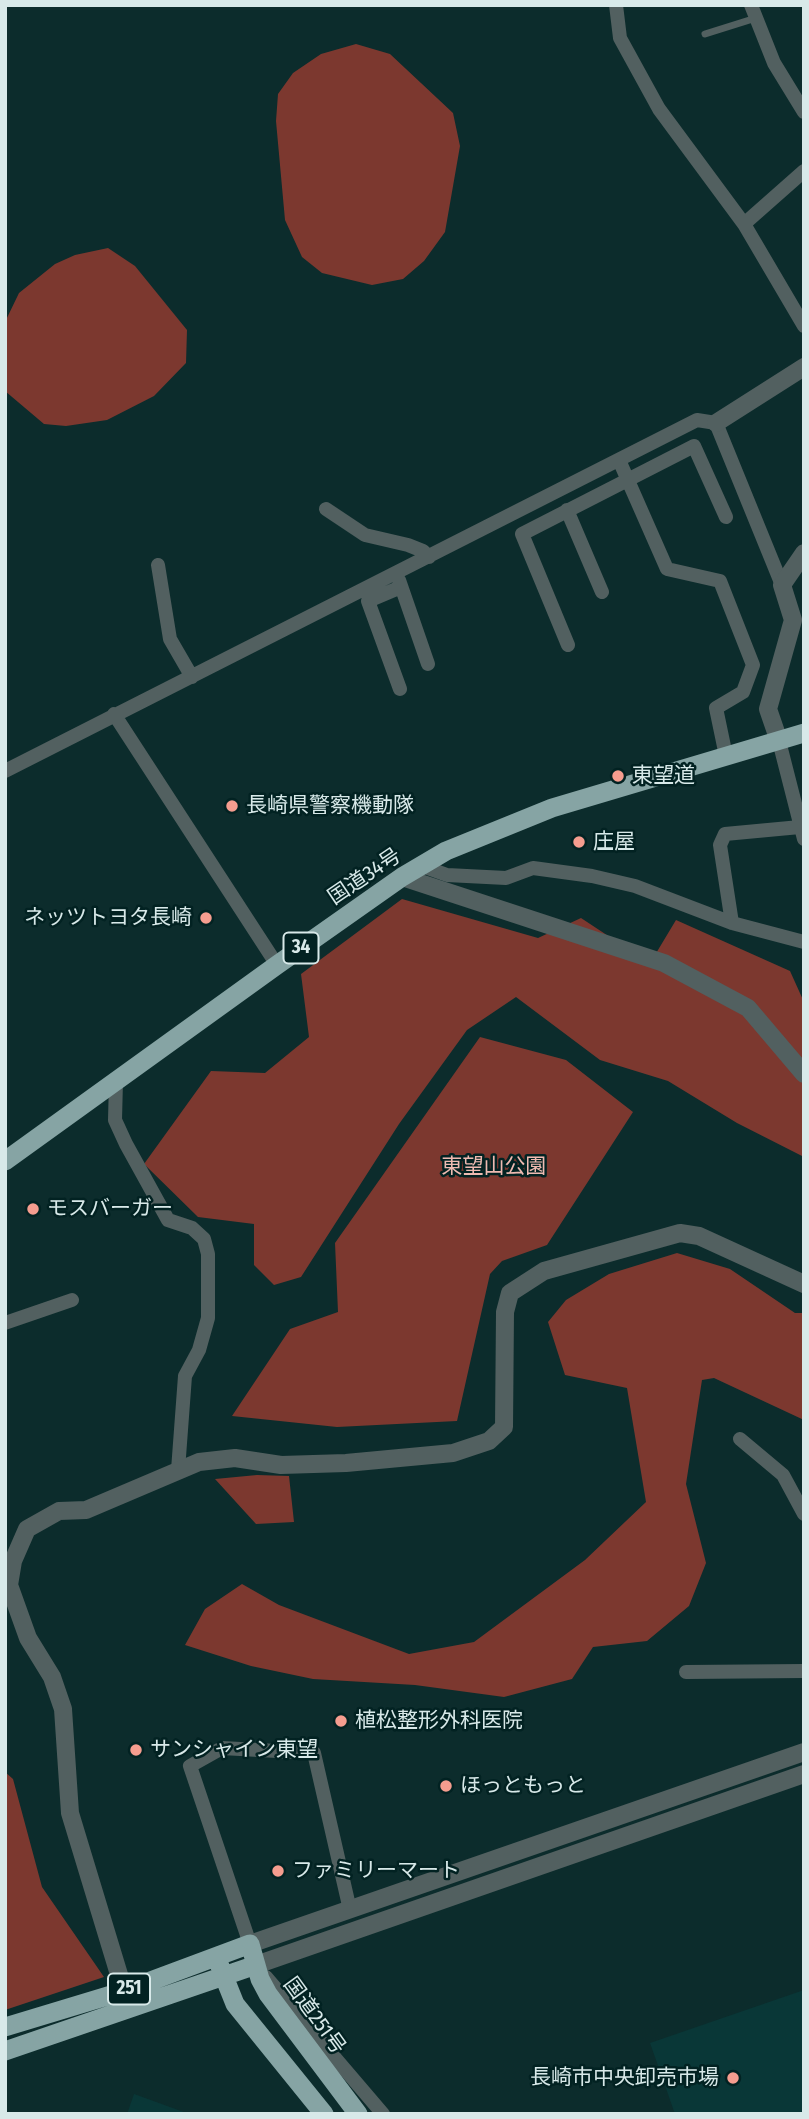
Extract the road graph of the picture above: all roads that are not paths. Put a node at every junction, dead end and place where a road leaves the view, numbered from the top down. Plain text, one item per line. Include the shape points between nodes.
1 (616, 5) edge
2 (753, 11) edge
3 (705, 34) dead end
4 (804, 112) edge
5 (804, 171) edge
6 (744, 224) junction
7 (804, 326) edge
8 (804, 367) edge
9 (716, 423) junction
10 (619, 460) junction
11 (627, 479) junction
12 (326, 509) dead end
13 (567, 510) junction
14 (726, 517) dead end
15 (804, 553) edge
16 (429, 557) junction
17 (158, 565) dead end
18 (396, 572) junction
19 (782, 585) junction
20 (401, 587) junction
21 (602, 592) dead end
22 (568, 645) dead end
23 (428, 664) dead end
24 (192, 677) junction
25 (400, 689) dead end
26 (114, 714) junction
27 (804, 733) edge
28 (779, 741) junction
29 (726, 756) junction
30 (5, 771) edge
31 (802, 833) edge
32 (422, 866) junction
33 (402, 877) junction
34 (732, 923) junction
35 (804, 943) edge
36 (277, 965) junction
37 (804, 1074) edge
38 (116, 1081) junction
39 (5, 1161) edge
40 (804, 1283) edge
41 (72, 1300) dead end
42 (5, 1323) edge
43 (740, 1439) dead end
44 (177, 1470) junction
45 (804, 1514) edge
46 (804, 1671) edge
47 (686, 1672) dead end
48 (804, 1752) edge
49 (804, 1774) edge
50 (350, 1910) junction
51 (250, 1944) junction
52 (217, 1956) junction
53 (256, 1965) junction
54 (222, 1977) junction
55 (124, 1991) junction
56 (5, 2027) edge
57 (5, 2051) edge
58 (324, 2114) edge
59 (358, 2114) edge
60 (383, 2114) edge

1 - 6 street via 620,38 659,109
2 - 3 lane
2 - 4 street via 774,63
5 - 6 street
6 - 7 street
8 - 9 street
9 - 10 street via 697,420
9 - 19 street
10 - 11 street
10 - 16 street
11 - 13 street
11 - 14 street via 694,446
11 - 29 street via 667,569 720,581 752,665 743,692 716,708
12 - 16 street via 365,536 408,545
13 - 21 street
13 - 22 street via 522,534
15 - 19 street
16 - 18 street
17 - 24 street via 170,639
18 - 20 street
18 - 24 street
19 - 28 street via 793,620 768,709
20 - 23 street
20 - 25 street via 368,601
24 - 26 street
26 - 30 street
26 - 36 street
27 - 28 highway, 国道34号 / 34
28 - 29 highway, 国道34号 / 34
28 - 31 street
29 - 32 highway, 国道34号 / 34 via 552,808 446,851
31 - 34 street via 725,834 720,845
32 - 33 highway, 国道34号 / 34
32 - 34 street via 447,875 506,878 533,867 592,876 635,886
33 - 36 highway, 国道34号 / 34
33 - 37 street via 664,963 748,1008
34 - 35 street
36 - 38 highway, 国道34号 / 34
38 - 39 highway, 国道34号 / 34
38 - 44 street via 116,1120 126,1144 169,1220 192,1228 204,1239 208,1254 208,1318 185,1376
40 - 44 street via 699,1236 680,1233 544,1271 510,1293 505,1311 504,1427 489,1441 453,1453 281,1465 234,1458
41 - 42 street
43 - 45 street via 783,1475
44 - 55 street via 86,1510 59,1511 27,1530 13,1561 9,1585 28,1638 52,1677 63,1709 70,1813
46 - 47 street
48 - 50 street
49 - 53 street
50 - 51 street
50 - 51 street via 314,1753 222,1748 190,1766
51 - 52 highway, 251
51 - 53 highway, 国道251号
52 - 54 highway
52 - 55 highway, 251
53 - 54 highway
53 - 59 highway, 国道251号 via 268,1994
53 - 60 street
54 - 57 highway, 251
54 - 58 highway via 235,2004
55 - 56 highway, 251

